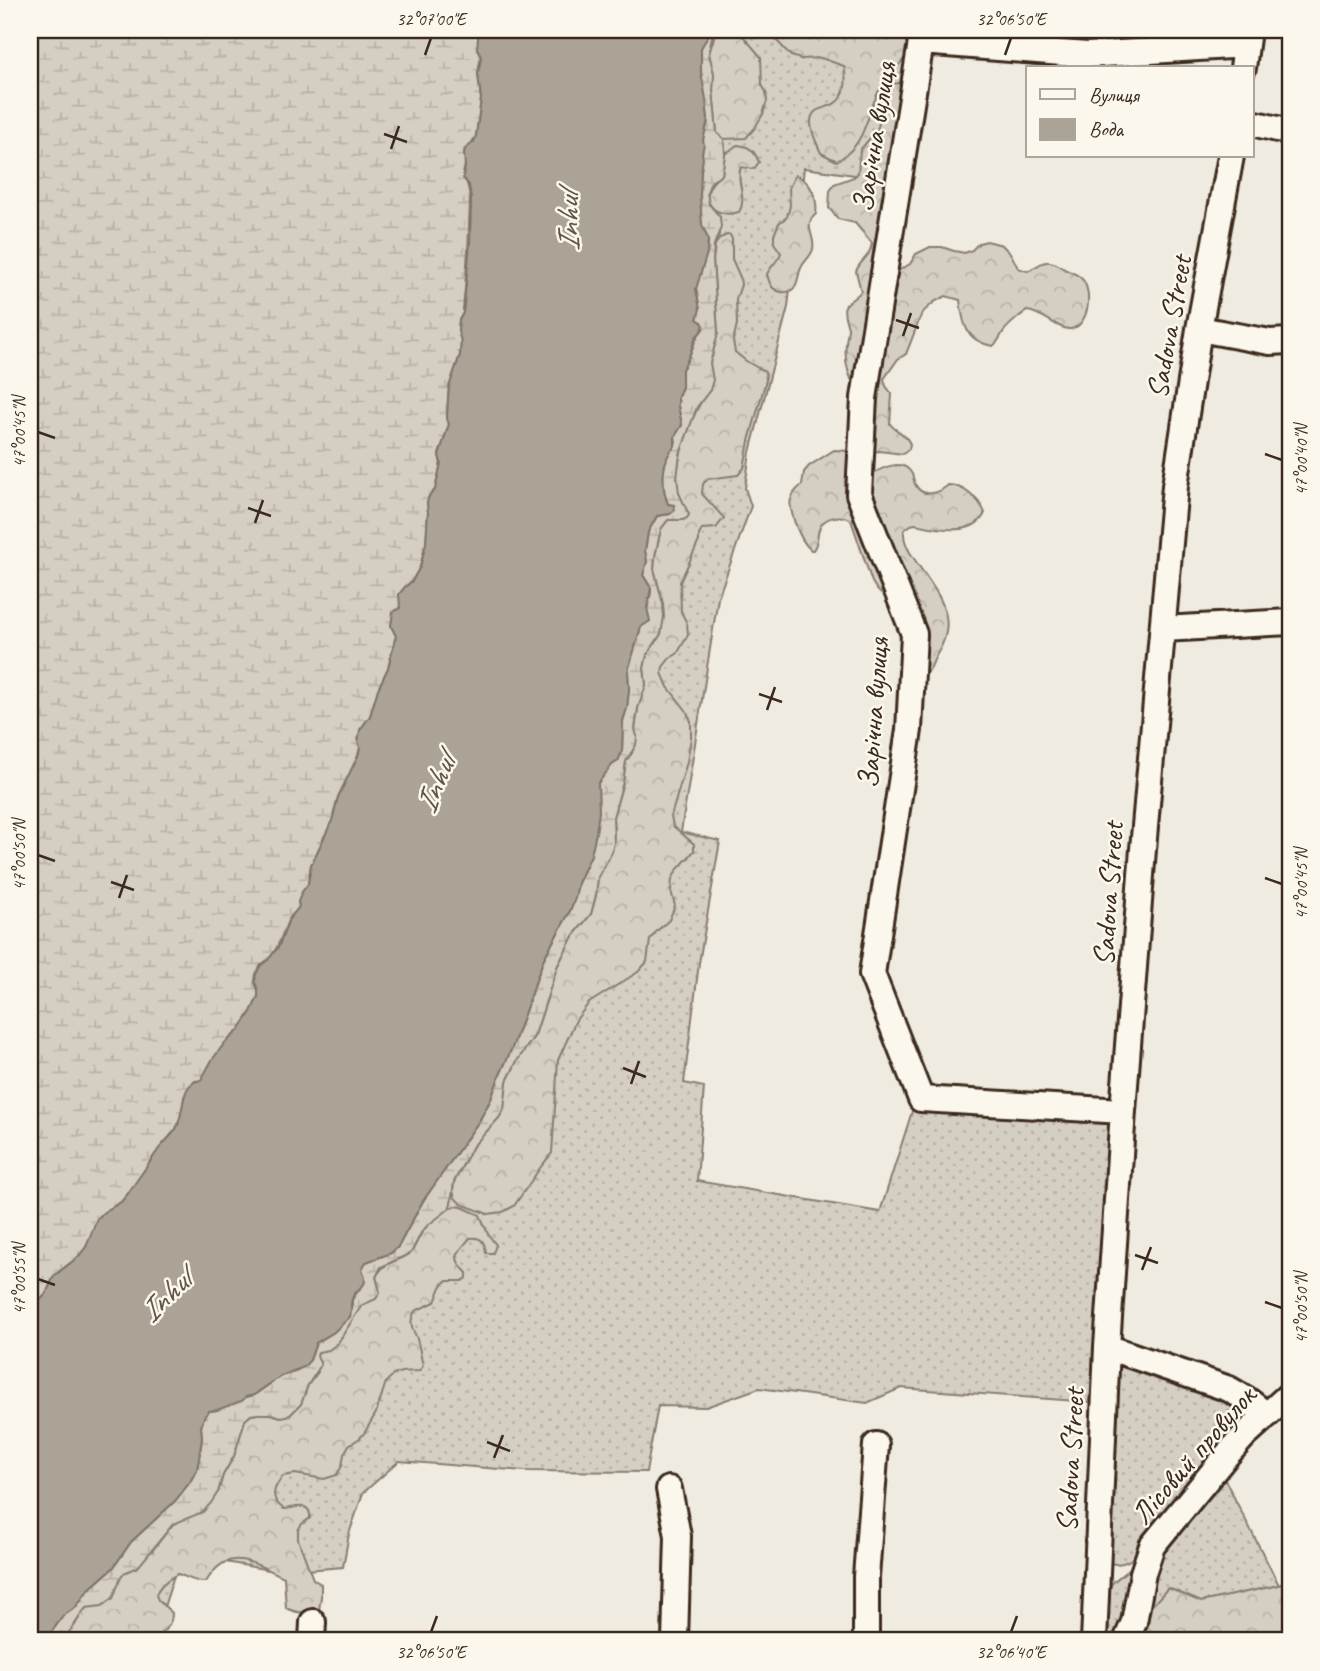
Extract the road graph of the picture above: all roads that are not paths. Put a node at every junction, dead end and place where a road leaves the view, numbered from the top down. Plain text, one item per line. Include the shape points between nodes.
1 (919, 36) edge
2 (1246, 48) edge
3 (1254, 123) edge
4 (1290, 131) edge
5 (1231, 158) edge
6 (1199, 329) junction
7 (1290, 341) edge
8 (1290, 622) edge
9 (1163, 629) junction
10 (1123, 1111) junction
11 (1107, 1347) junction
12 (1290, 1394) edge
13 (1267, 1415) junction
14 (876, 1445) dead end
15 (669, 1489) dead end
16 (675, 1641) edge
17 (866, 1641) edge
18 (1094, 1641) edge
19 (1126, 1641) edge

1 - 2 street, Зарічна вулиця via 1087,55
1 - 10 street, Зарічна вулиця via 864,398 859,494 914,634 908,730 872,974 921,1099
3 - 4 street
5 - 6 street, Sadova Street
6 - 7 street via 1270,342
6 - 9 street, Sadova Street via 1175,486
8 - 9 street
9 - 10 street, Sadova Street
10 - 11 street, Sadova Street
11 - 13 street via 1229,1390
11 - 18 street, Sadova Street
12 - 13 street, Лісовий провулок
13 - 19 street, Лісовий провулок via 1226,1456 1152,1546
14 - 17 street
15 - 16 street via 678,1536

